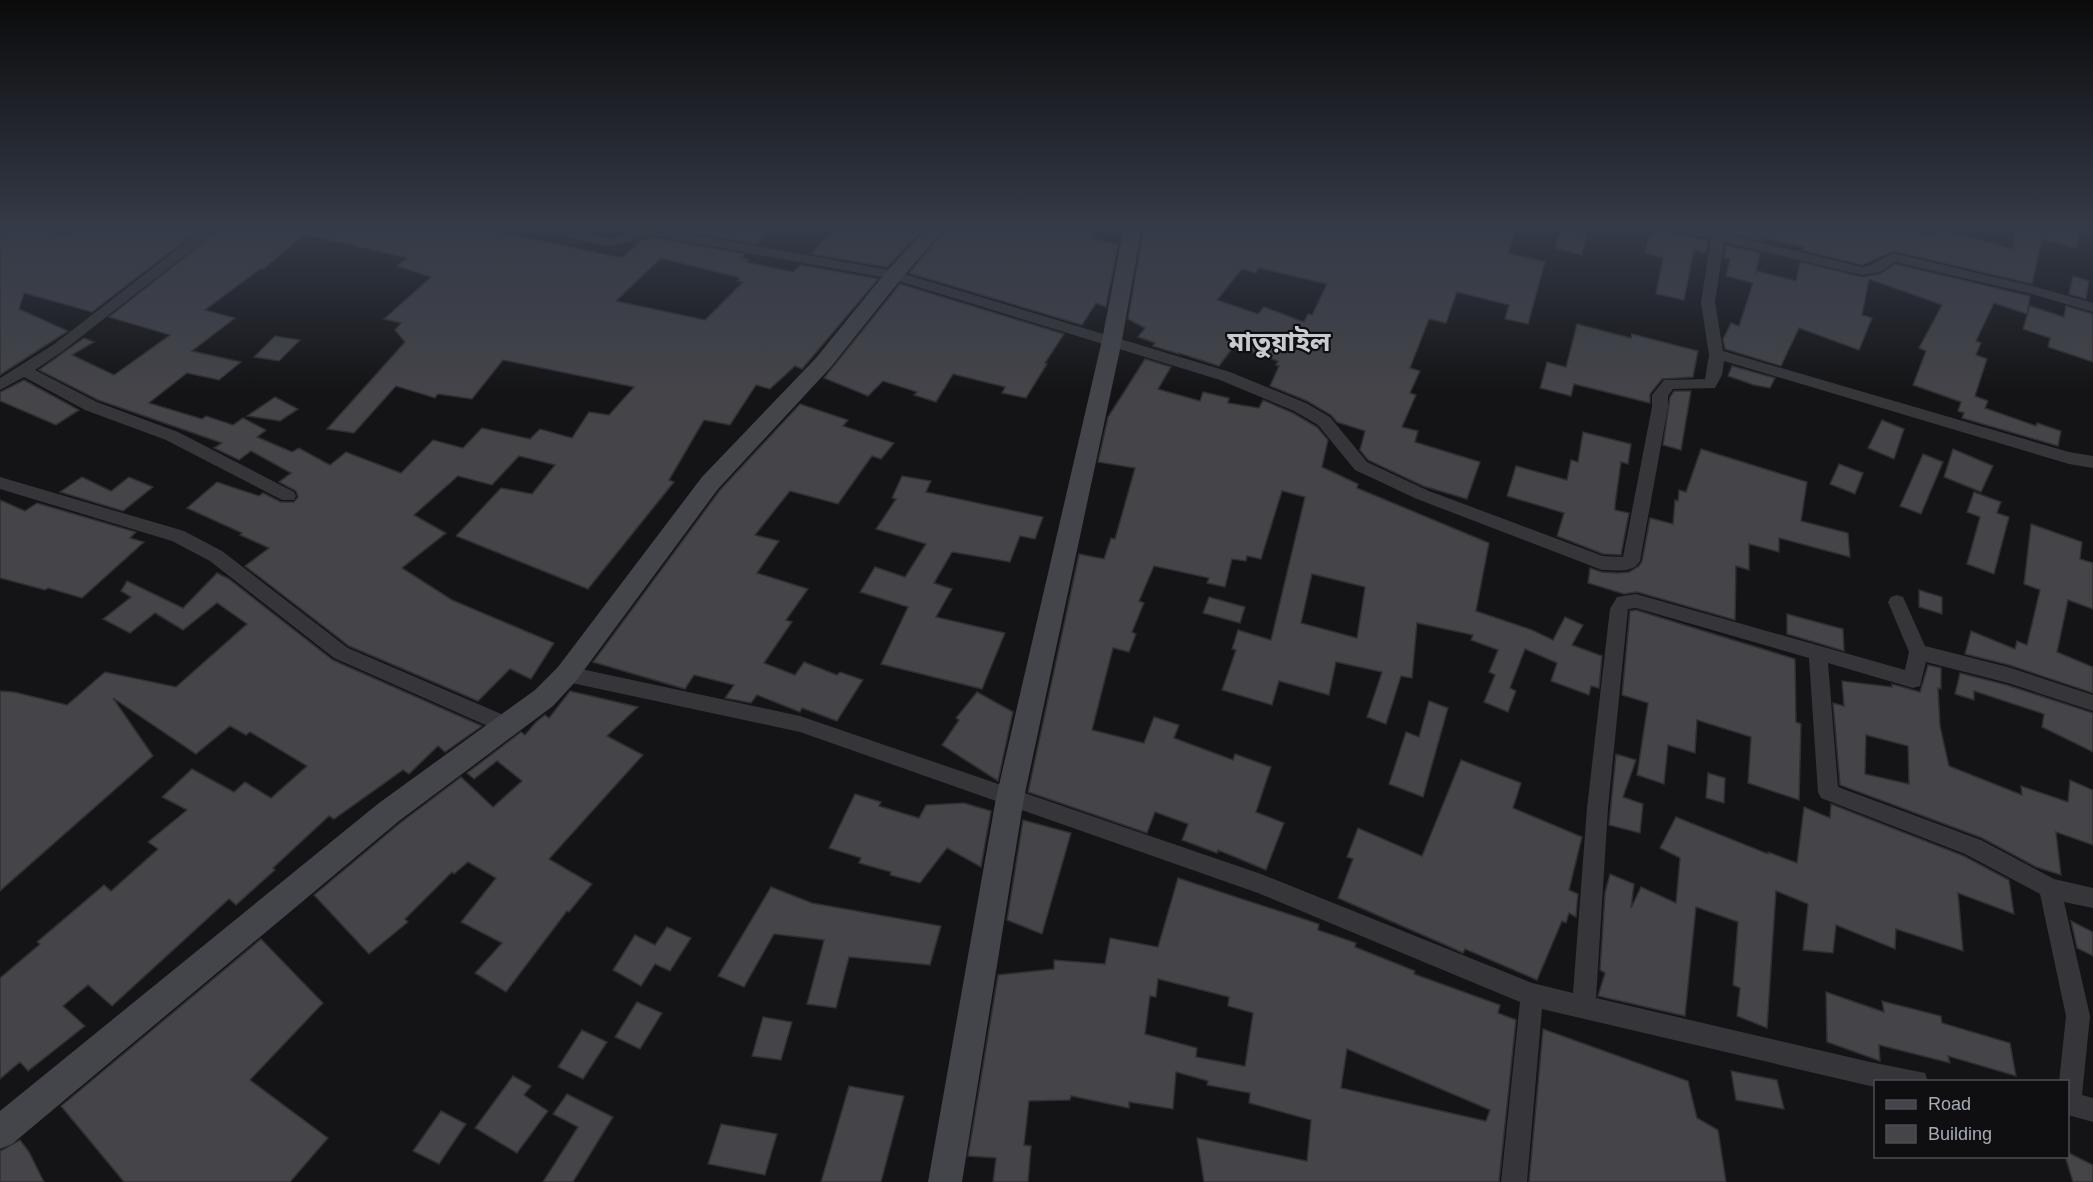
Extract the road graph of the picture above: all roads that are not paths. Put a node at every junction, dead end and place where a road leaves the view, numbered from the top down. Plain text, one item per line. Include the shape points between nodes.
1 (144, 281) edge
2 (889, 281) edge
3 (915, 281) edge
4 (1122, 281) edge
5 (1712, 281) edge
6 (1995, 281) edge
7 (2093, 308) edge
8 (1112, 340) junction
9 (1716, 354) junction
10 (23, 370) junction
11 (0, 386) edge
12 (2093, 462) edge
13 (0, 483) edge
14 (288, 496) dead end
15 (1898, 602) dead end
16 (1918, 652) junction
17 (1818, 655) junction
18 (567, 674) junction
19 (2093, 703) edge
20 (506, 725) junction
21 (1010, 798) junction
22 (2050, 888) junction
23 (2093, 898) edge
24 (1532, 995) junction
25 (1584, 1007) junction
26 (1904, 1080) edge
27 (2069, 1094) edge
28 (2069, 1103) edge
29 (2093, 1110) edge
30 (0, 1132) edge
31 (945, 1182) edge
32 (1514, 1182) edge

1 - 10 street
2 - 18 street via 823,363 710,483
3 - 8 street
4 - 8 street
5 - 9 street via 1708,303
6 - 7 street
8 - 9 street via 1225,376 1300,407 1324,421 1361,466 1423,495 1602,563 1616,564 1631,561 1660,394 1669,384 1710,384 1716,376
8 - 21 street
9 - 12 street
10 - 11 street
10 - 14 street via 91,406 172,436
13 - 20 street via 177,536 216,556 342,653
15 - 16 street
16 - 17 street via 1913,680
16 - 19 street via 2008,675
17 - 22 street via 1828,792 1973,847
17 - 25 street via 1636,601 1623,602 1603,725
18 - 20 street via 544,698
18 - 21 street via 800,724
20 - 30 street via 389,812
21 - 24 street via 1261,884
21 - 31 street
22 - 23 street
22 - 27 street via 2078,1016
24 - 25 street
24 - 32 street
25 - 26 street
28 - 29 street

